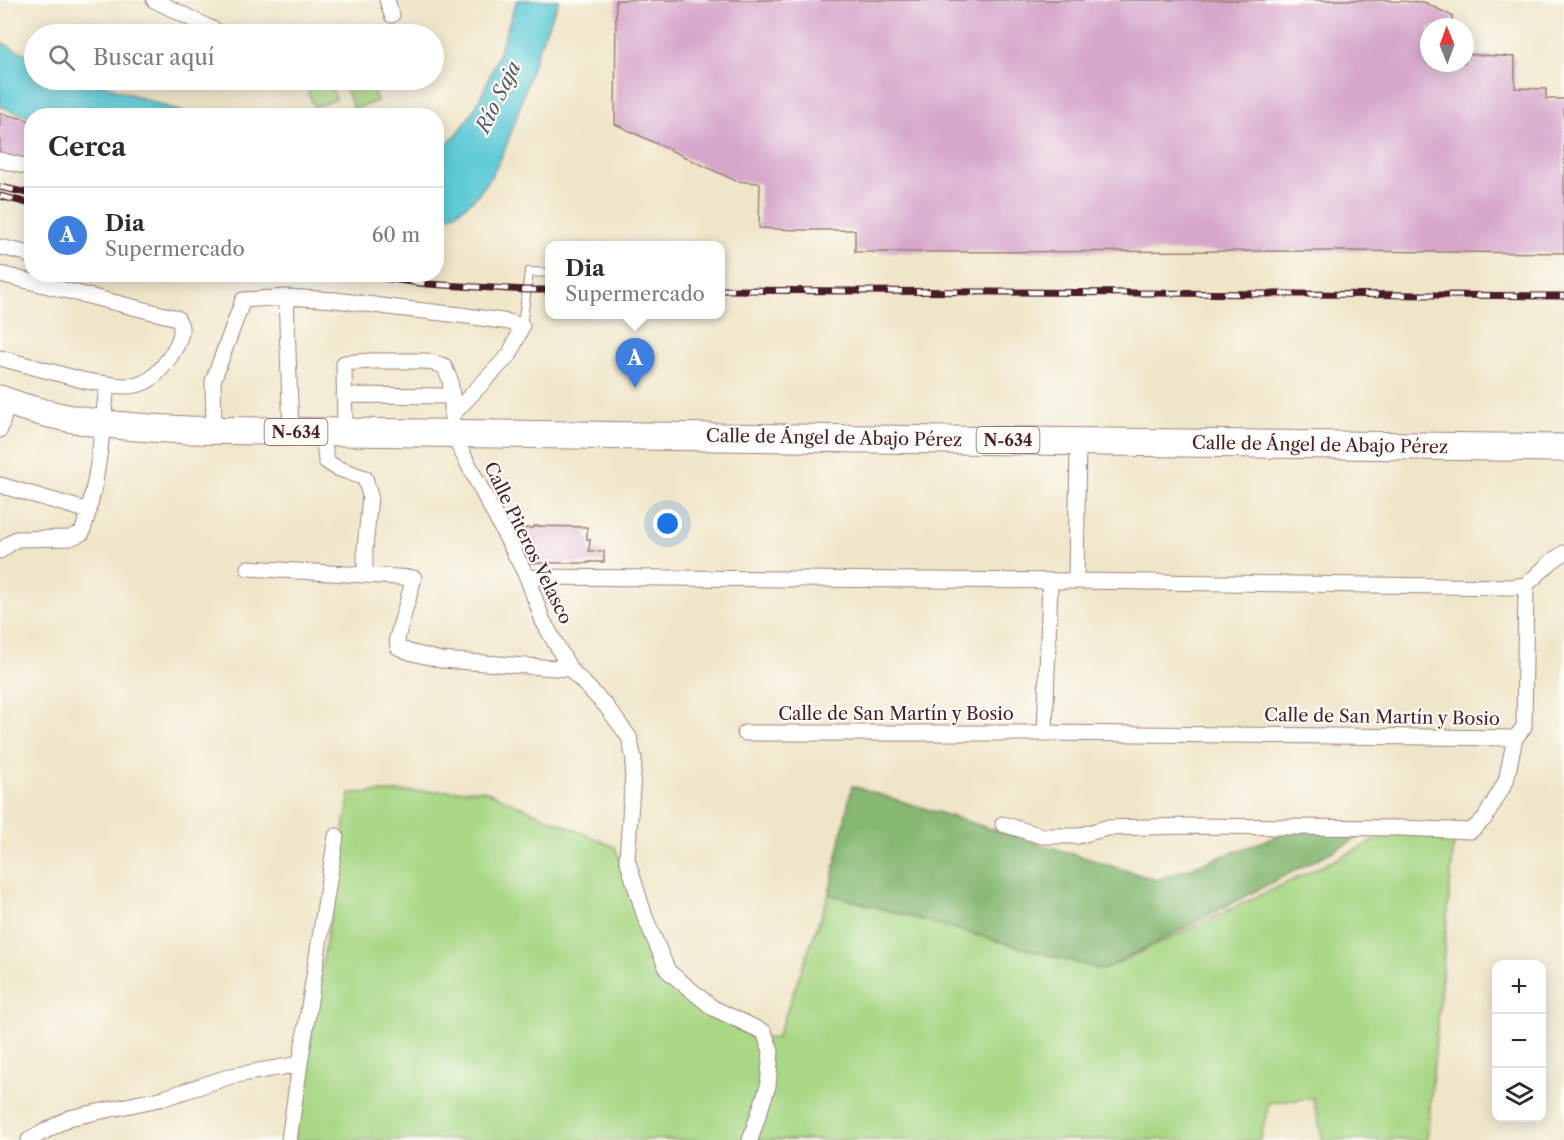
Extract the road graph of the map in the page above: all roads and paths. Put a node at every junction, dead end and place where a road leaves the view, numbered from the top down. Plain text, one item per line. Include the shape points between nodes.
1 (154, 0) edge
2 (202, 24) edge
3 (0, 160) edge
4 (24, 166) edge
5 (0, 247) edge
6 (24, 253) edge
7 (545, 273) edge
8 (0, 274) edge
9 (24, 277) edge
10 (49, 282) edge
11 (286, 297) junction
12 (522, 326) junction
13 (0, 358) edge
14 (107, 384) junction
15 (344, 395) junction
16 (452, 396) junction
17 (4, 401) edge
18 (452, 424) junction
19 (103, 425) junction
20 (0, 430) edge
21 (214, 430) junction
22 (291, 432) junction
23 (334, 432) junction
24 (1078, 441) junction
25 (1564, 448) edge
26 (0, 485) edge
27 (89, 511) junction
28 (0, 551) edge
29 (1564, 553) edge
30 (248, 568) dead end
31 (365, 574) junction
32 (527, 577) junction
33 (1050, 581) junction
34 (1076, 581) junction
35 (1526, 585) junction
36 (570, 669) junction
37 (745, 733) dead end
38 (1045, 733) junction
39 (1515, 738) junction
40 (1003, 824) dead end
41 (336, 837) dead end
42 (300, 1064) junction
43 (29, 1140) edge
44 (289, 1140) edge
45 (750, 1140) edge

1 - 2 street
3 - 4 street
5 - 6 street
7 - 12 lane via 529,272
8 - 9 street
10 - 14 street via 177,318 181,327 177,347 157,373 138,385
11 - 12 street via 459,315
11 - 21 street via 243,300 213,381
11 - 22 street
12 - 18 street via 510,354
13 - 14 street
14 - 19 street
15 - 16 street
15 - 16 street via 344,363 426,361 444,366
15 - 23 street
16 - 18 street
17 - 19 highway, N-634
17 - 20 street
18 - 23 highway, Calle de Ángel de Abajo Pérez / N-634
18 - 24 highway, Calle de Ángel de Abajo Pérez / N-634
18 - 32 street, Calle Piteros Velasco
19 - 21 highway, Calle de Ángel de Abajo Pérez / N-634
19 - 27 street
21 - 22 highway, Calle de Ángel de Abajo Pérez / N-634
22 - 23 highway, Calle de Ángel de Abajo Pérez / N-634
23 - 31 street via 326,461 365,478 370,496
24 - 25 highway, Calle de Ángel de Abajo Pérez / N-634
24 - 34 street
26 - 27 street
27 - 28 street via 82,533 69,538 16,539
29 - 35 street
30 - 31 street
31 - 36 street via 414,578 397,638 398,647 441,660
32 - 33 street
32 - 36 street, Calle Piteros Velasco via 543,621
33 - 34 street
33 - 38 street
34 - 35 street
35 - 39 street via 1524,727
36 - 45 street, Calle Piteros Velasco via 606,706 629,738 634,759 627,859 645,917 668,971 713,1008 764,1032 771,1052 768,1086
37 - 38 street, Calle de San Martín y Bosio
38 - 39 street, Calle de San Martín y Bosio
39 - 40 street, Calle de San Martín y Bosio via 1506,781 1485,819 1472,831 1190,826 1106,828 1078,836 1042,836
41 - 42 street
42 - 43 street via 231,1076 164,1098 69,1118
42 - 44 street

